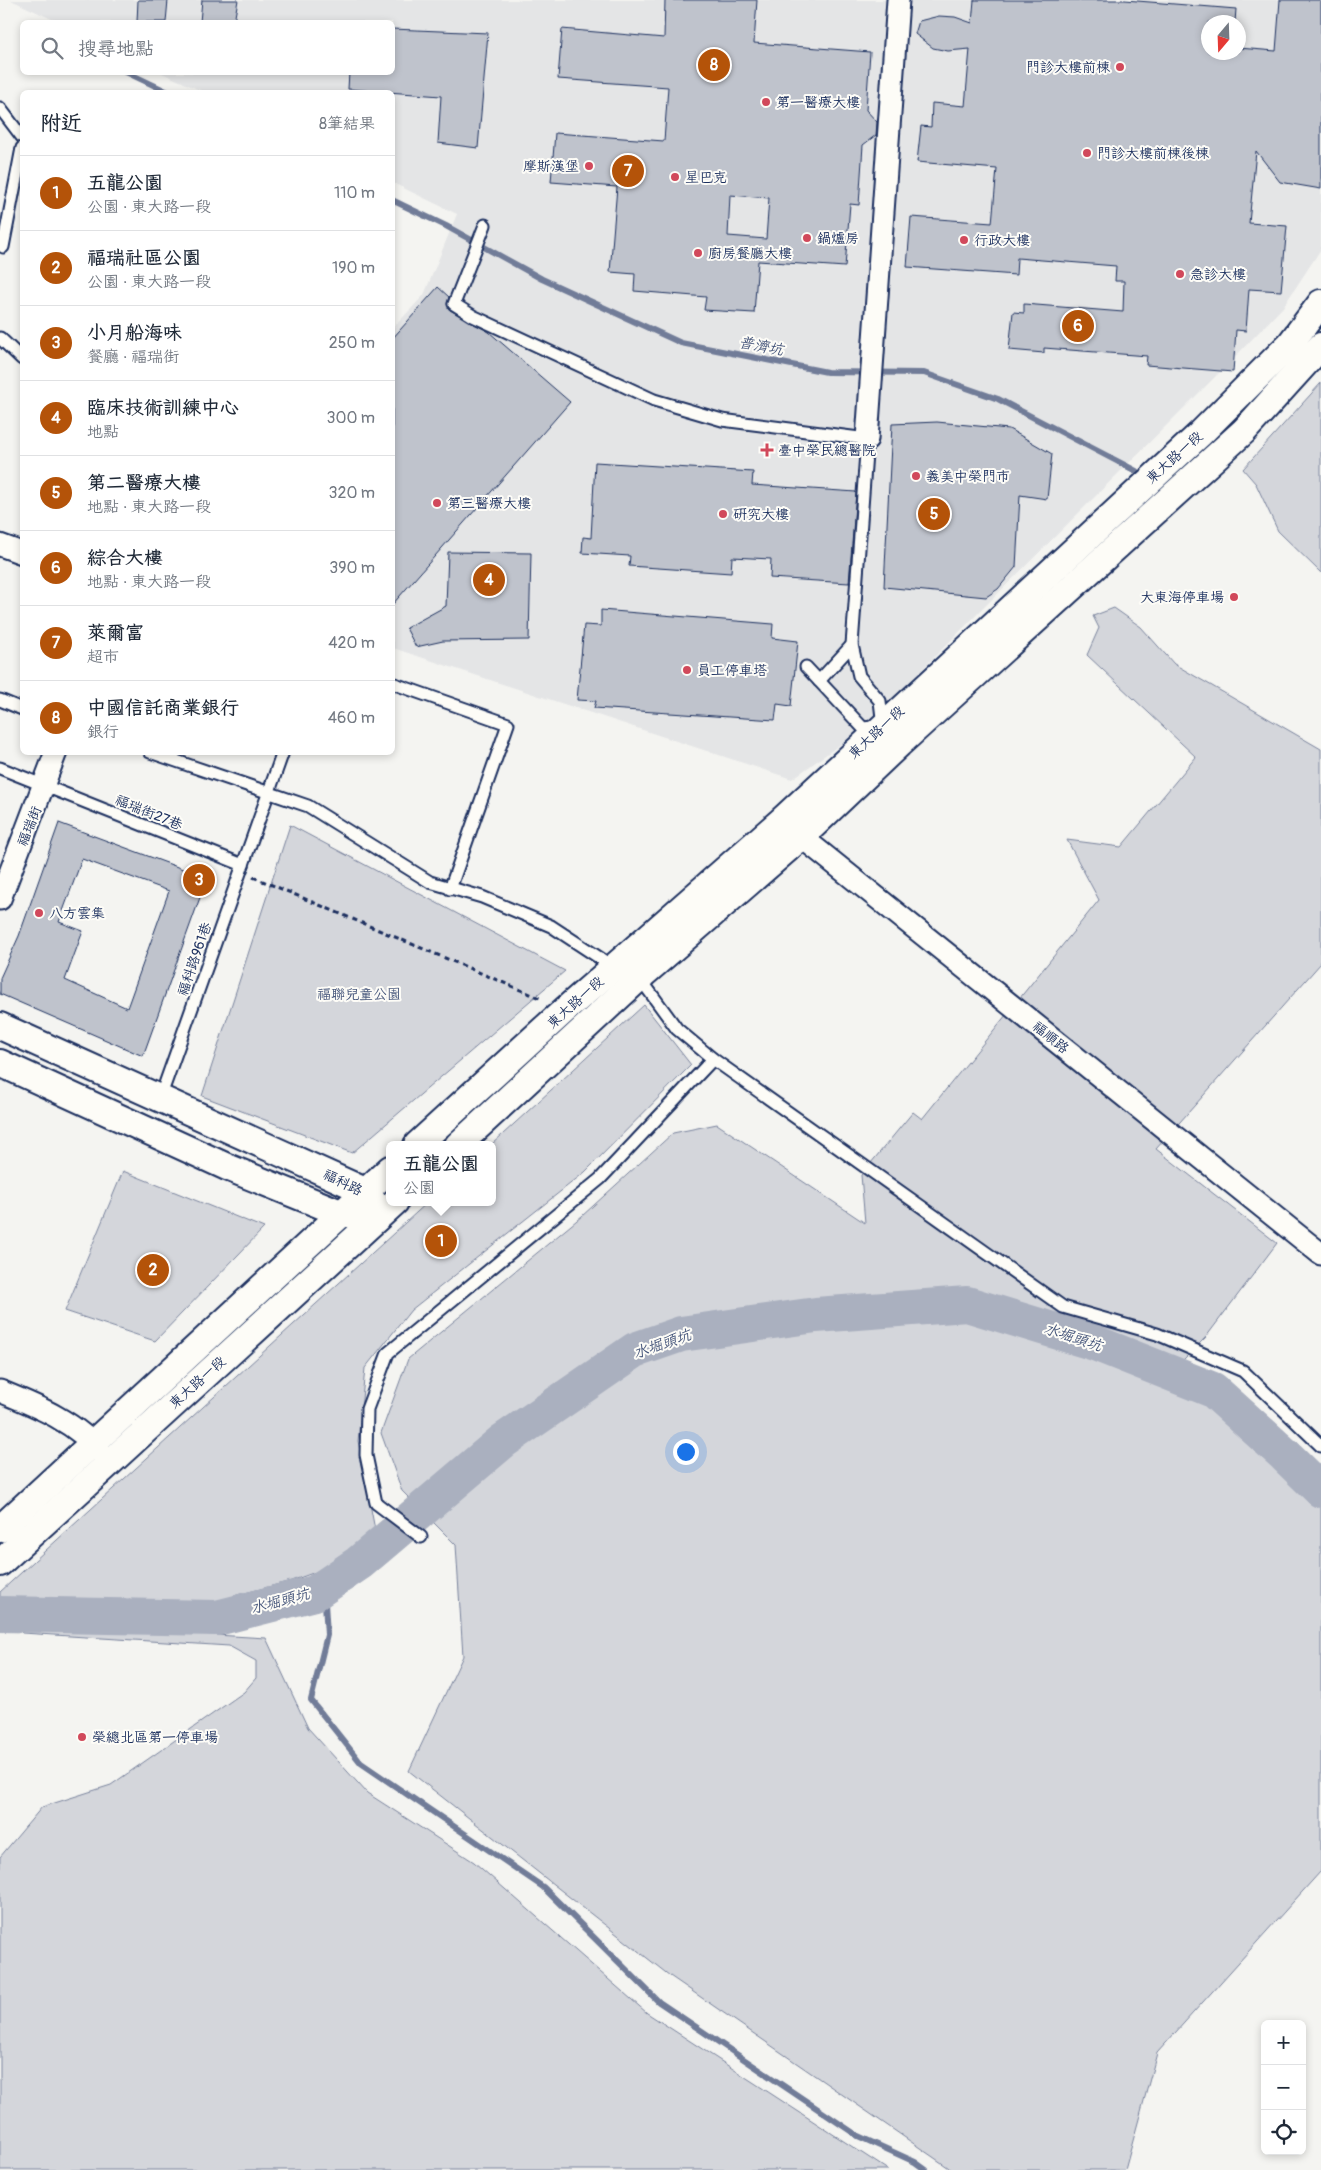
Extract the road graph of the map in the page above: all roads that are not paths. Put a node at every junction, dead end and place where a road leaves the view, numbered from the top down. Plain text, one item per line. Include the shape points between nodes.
1 (898, 0) edge
2 (0, 108) edge
3 (20, 134) edge
4 (20, 158) edge
5 (485, 225) dead end
6 (3, 247) dead end
7 (1321, 304) edge
8 (0, 338) edge
9 (1321, 346) edge
10 (20, 357) edge
11 (867, 439) junction
12 (0, 545) edge
13 (20, 552) edge
14 (852, 645) junction
15 (806, 666) dead end
16 (820, 681) junction
17 (395, 684) edge
18 (0, 700) edge
19 (20, 708) edge
20 (891, 735) junction
21 (55, 755) edge
22 (158, 755) edge
23 (282, 755) edge
24 (0, 768) edge
25 (44, 786) junction
26 (269, 794) junction
27 (781, 821) junction
28 (801, 836) junction
29 (243, 865) junction
30 (450, 888) junction
31 (0, 899) edge
32 (627, 972) junction
33 (0, 1026) edge
34 (713, 1059) junction
35 (0, 1063) edge
36 (160, 1098) junction
37 (421, 1141) edge
38 (462, 1141) edge
39 (386, 1173) edge
40 (365, 1191) junction
41 (386, 1206) edge
42 (389, 1208) edge
43 (344, 1214) junction
44 (1321, 1254) edge
45 (0, 1391) edge
46 (1321, 1446) edge
47 (101, 1453) junction
48 (0, 1529) edge
49 (421, 1537) dead end
50 (0, 1563) edge

1 - 11 street
2 - 3 lane
4 - 6 lane
5 - 11 lane via 454,304 473,316 654,400 722,420
7 - 20 street, 東大路一段 via 1290,344
8 - 10 lane
9 - 20 street, 東大路一段 via 1244,431
11 - 14 lane
12 - 13 street
14 - 16 lane
14 - 20 lane via 859,676 880,701
15 - 16 lane
16 - 20 lane via 863,728
17 - 30 lane via 508,724
18 - 19 lane
20 - 27 street, 東大路一段
20 - 28 street, 東大路一段
21 - 25 street, 福瑞街
22 - 26 lane
23 - 26 lane, 福科路961巷
24 - 25 lane, 福瑞街27巷
25 - 29 lane, 福瑞街27巷
25 - 31 street, 福瑞街
26 - 29 lane, 福科路961巷
26 - 30 lane via 308,806 430,882
27 - 28 street, 福順路
27 - 32 street, 東大路一段
28 - 32 street, 東大路一段
28 - 44 street, 福順路
29 - 36 lane, 福科路961巷
30 - 32 lane via 482,897 551,926
32 - 34 lane via 677,1030
32 - 37 street, 東大路一段 via 566,1009
32 - 38 street, 東大路一段
33 - 36 street, 福科路
34 - 46 lane via 1064,1307 1157,1334 1243,1371
34 - 49 lane via 600,1179 388,1353 367,1410 366,1455 376,1503
35 - 43 street, 福科路 via 228,1166
36 - 40 street, 福科路
39 - 40 street, 東大路一段
40 - 41 street, 福科路
40 - 43 street, 東大路一段
42 - 43 street, 福科路
42 - 47 street, 東大路一段
43 - 47 street, 東大路一段
45 - 47 street via 49,1412
47 - 48 street, 東大路一段
47 - 50 street, 東大路一段

